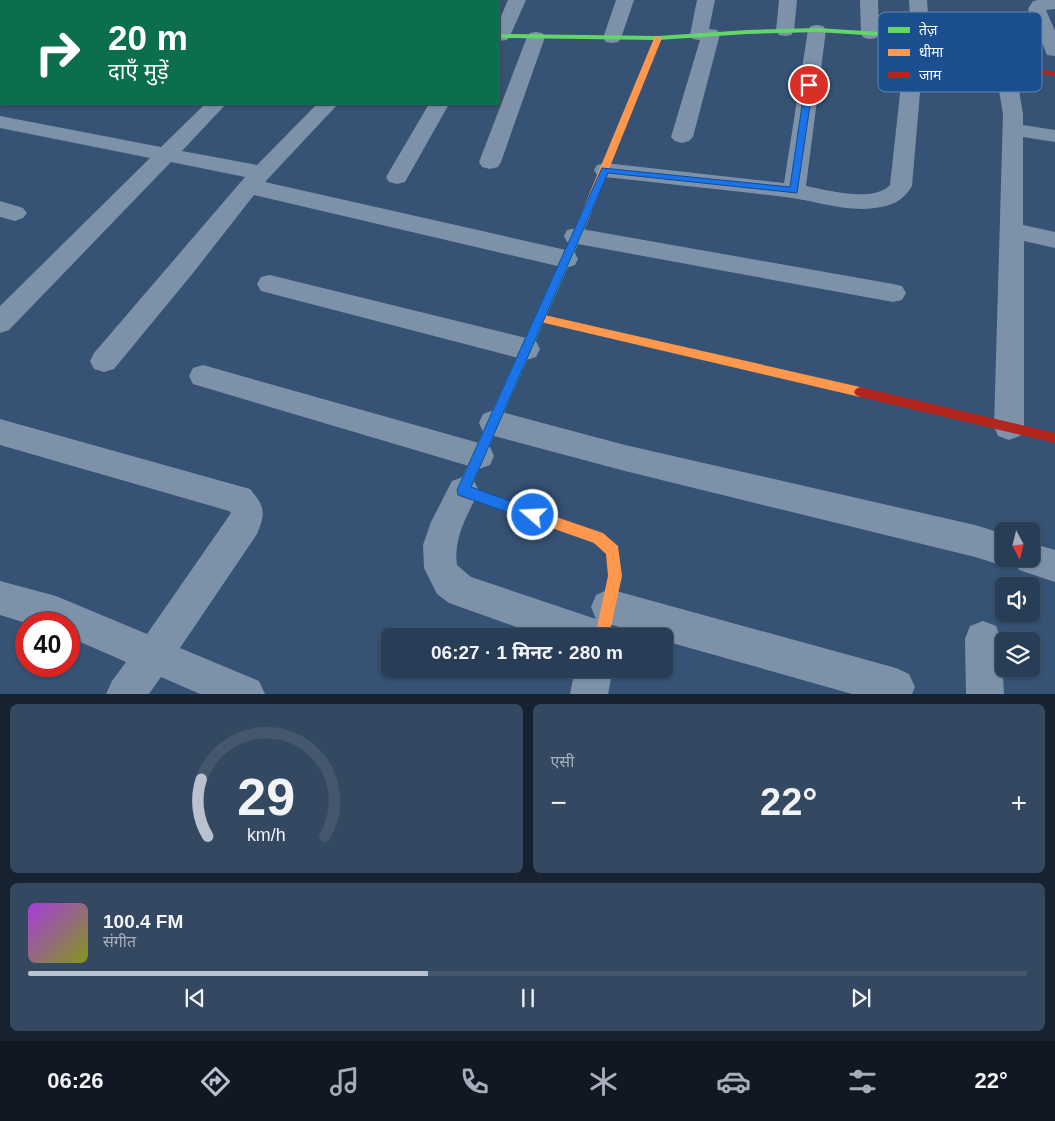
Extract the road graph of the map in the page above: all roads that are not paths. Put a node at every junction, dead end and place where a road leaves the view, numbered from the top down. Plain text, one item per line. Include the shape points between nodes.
1 (518, 0) edge
2 (625, 0) edge
3 (706, 0) edge
4 (788, 0) edge
5 (870, 0) edge
6 (1055, 4) edge
7 (1038, 12) edge
8 (1042, 19) edge
9 (816, 30) junction
10 (785, 31) junction
11 (870, 34) junction
12 (878, 34) edge
13 (705, 35) junction
14 (500, 36) edge
15 (536, 37) junction
16 (612, 38) junction
17 (658, 38) junction
18 (1053, 42) edge
19 (1042, 72) edge
20 (1055, 74) edge
21 (912, 92) edge
22 (1009, 92) edge
23 (215, 105) edge
24 (327, 105) edge
25 (438, 105) edge
26 (0, 122) edge
27 (1012, 129) junction
28 (1055, 136) edge
29 (682, 137) dead end
30 (165, 153) junction
31 (490, 162) dead end
32 (605, 170) junction
33 (397, 177) dead end
34 (255, 180) junction
35 (794, 191) junction
36 (1012, 230) junction
37 (576, 236) junction
38 (1055, 240) edge
39 (566, 259) junction
40 (270, 284) dead end
41 (894, 293) dead end
42 (540, 318) junction
43 (0, 323) edge
44 (526, 349) junction
45 (104, 361) dead end
46 (203, 376) dead end
47 (494, 422) junction
48 (1009, 427) junction
49 (0, 432) edge
50 (1055, 438) edge
51 (479, 456) junction
52 (463, 490) junction
53 (995, 547) edge
54 (1040, 562) edge
55 (1055, 566) edge
56 (0, 598) edge
57 (601, 626) edge
58 (983, 639) dead end
59 (154, 656) junction
60 (592, 678) edge
61 (896, 687) dead end
62 (124, 694) edge
63 (246, 694) edge
64 (589, 694) edge
65 (985, 694) edge

1 - 14 street
2 - 16 street
3 - 13 street
4 - 10 street
5 - 11 street
6 - 7 street via 1039,5
8 - 18 street
9 - 10 street
9 - 11 street
9 - 35 street
10 - 13 street
11 - 12 street
13 - 17 street
13 - 29 street
14 - 15 street
15 - 16 street
15 - 31 street
16 - 17 street
17 - 32 street
19 - 20 street
21 - 35 street via 901,186 892,196 853,202
22 - 27 street
23 - 30 street
24 - 34 street
25 - 33 street
26 - 30 street
27 - 28 street
27 - 36 street
30 - 34 street
30 - 43 street
32 - 35 street
32 - 37 street
34 - 39 street
34 - 45 street
36 - 38 street
36 - 48 street
37 - 39 street
37 - 41 street
39 - 42 street
40 - 44 street
42 - 44 street
42 - 48 street
44 - 47 street
46 - 51 street
47 - 51 street
47 - 53 street via 625,458
48 - 50 street
49 - 59 street via 240,499 248,510 245,523
51 - 52 street
52 - 57 street via 598,538 613,551 616,576
52 - 57 street via 439,547 440,566 447,579 461,591
54 - 55 street
56 - 59 street via 56,614
57 - 61 street
58 - 65 street
59 - 62 street
59 - 63 street
60 - 64 street

